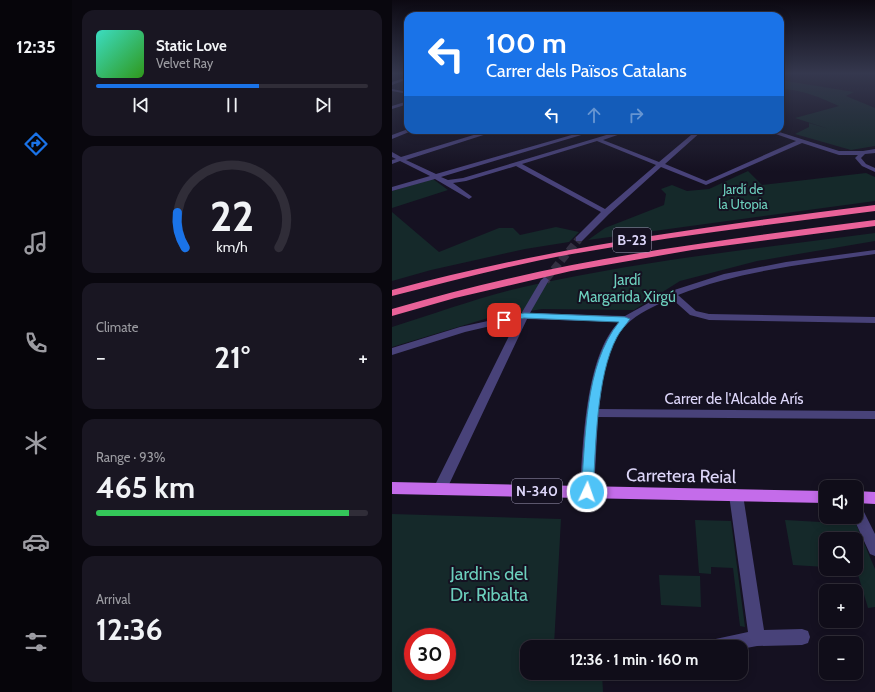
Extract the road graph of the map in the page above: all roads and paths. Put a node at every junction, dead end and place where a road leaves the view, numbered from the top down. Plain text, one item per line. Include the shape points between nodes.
1 (404, 132) edge
2 (483, 134) edge
3 (583, 134) edge
4 (617, 134) edge
5 (695, 134) edge
6 (780, 134) edge
7 (392, 137) edge
8 (599, 140) junction
9 (801, 141) junction
10 (875, 150) edge
11 (839, 153) junction
12 (863, 153) junction
13 (392, 154) edge
14 (402, 160) junction
15 (392, 162) edge
16 (860, 162) junction
17 (517, 164) junction
18 (660, 164) junction
19 (875, 170) edge
20 (436, 176) junction
21 (447, 182) junction
22 (392, 189) edge
23 (469, 197) dead end
24 (875, 208) edge
25 (606, 212) junction
26 (875, 223) edge
27 (578, 239) tunnel mouth
28 (875, 252) edge
29 (545, 280) tunnel mouth
30 (392, 293) edge
31 (671, 294) junction
32 (392, 313) edge
33 (524, 316) junction
34 (625, 319) junction
35 (875, 320) edge
36 (392, 352) edge
37 (594, 413) junction
38 (875, 415) edge
39 (392, 488) edge
40 (440, 489) junction
41 (587, 492) junction
42 (736, 495) junction
43 (819, 497) edge
44 (863, 498) edge
45 (875, 498) edge
46 (863, 524) edge
47 (875, 549) edge
48 (802, 637) dead end
49 (757, 638) junction
50 (747, 640) edge

1 - 7 street
2 - 14 street
3 - 20 street
4 - 8 street
5 - 18 street
6 - 9 street
8 - 17 street
8 - 18 street
9 - 11 street
9 - 18 street via 706,183
10 - 12 street
11 - 12 street
11 - 16 street
12 - 16 street via 858,158
13 - 14 street
14 - 15 street
14 - 20 street
16 - 19 street
17 - 21 street via 464,180
17 - 25 street
18 - 25 street
20 - 21 street
20 - 22 street
21 - 23 street
24 - 30 highway, B-23 via 595,246 491,267
25 - 27 street
26 - 32 highway, B-23 via 685,248 571,267
28 - 31 street via 724,276
29 - 33 street
31 - 34 street
31 - 35 street via 692,313 709,317
33 - 34 street
33 - 36 street via 463,329
33 - 40 street
34 - 37 street via 613,336 602,362
37 - 38 street, Carrer de l'Alcalde Arís
37 - 41 street
39 - 40 main road, Carretera Reial / N-340
40 - 41 main road, Carretera Reial / N-340
41 - 42 main road, Carretera Reial / N-340
42 - 43 main road, Carretera Reial / N-340
42 - 49 street
44 - 45 main road
46 - 47 street
48 - 49 street
49 - 50 street

